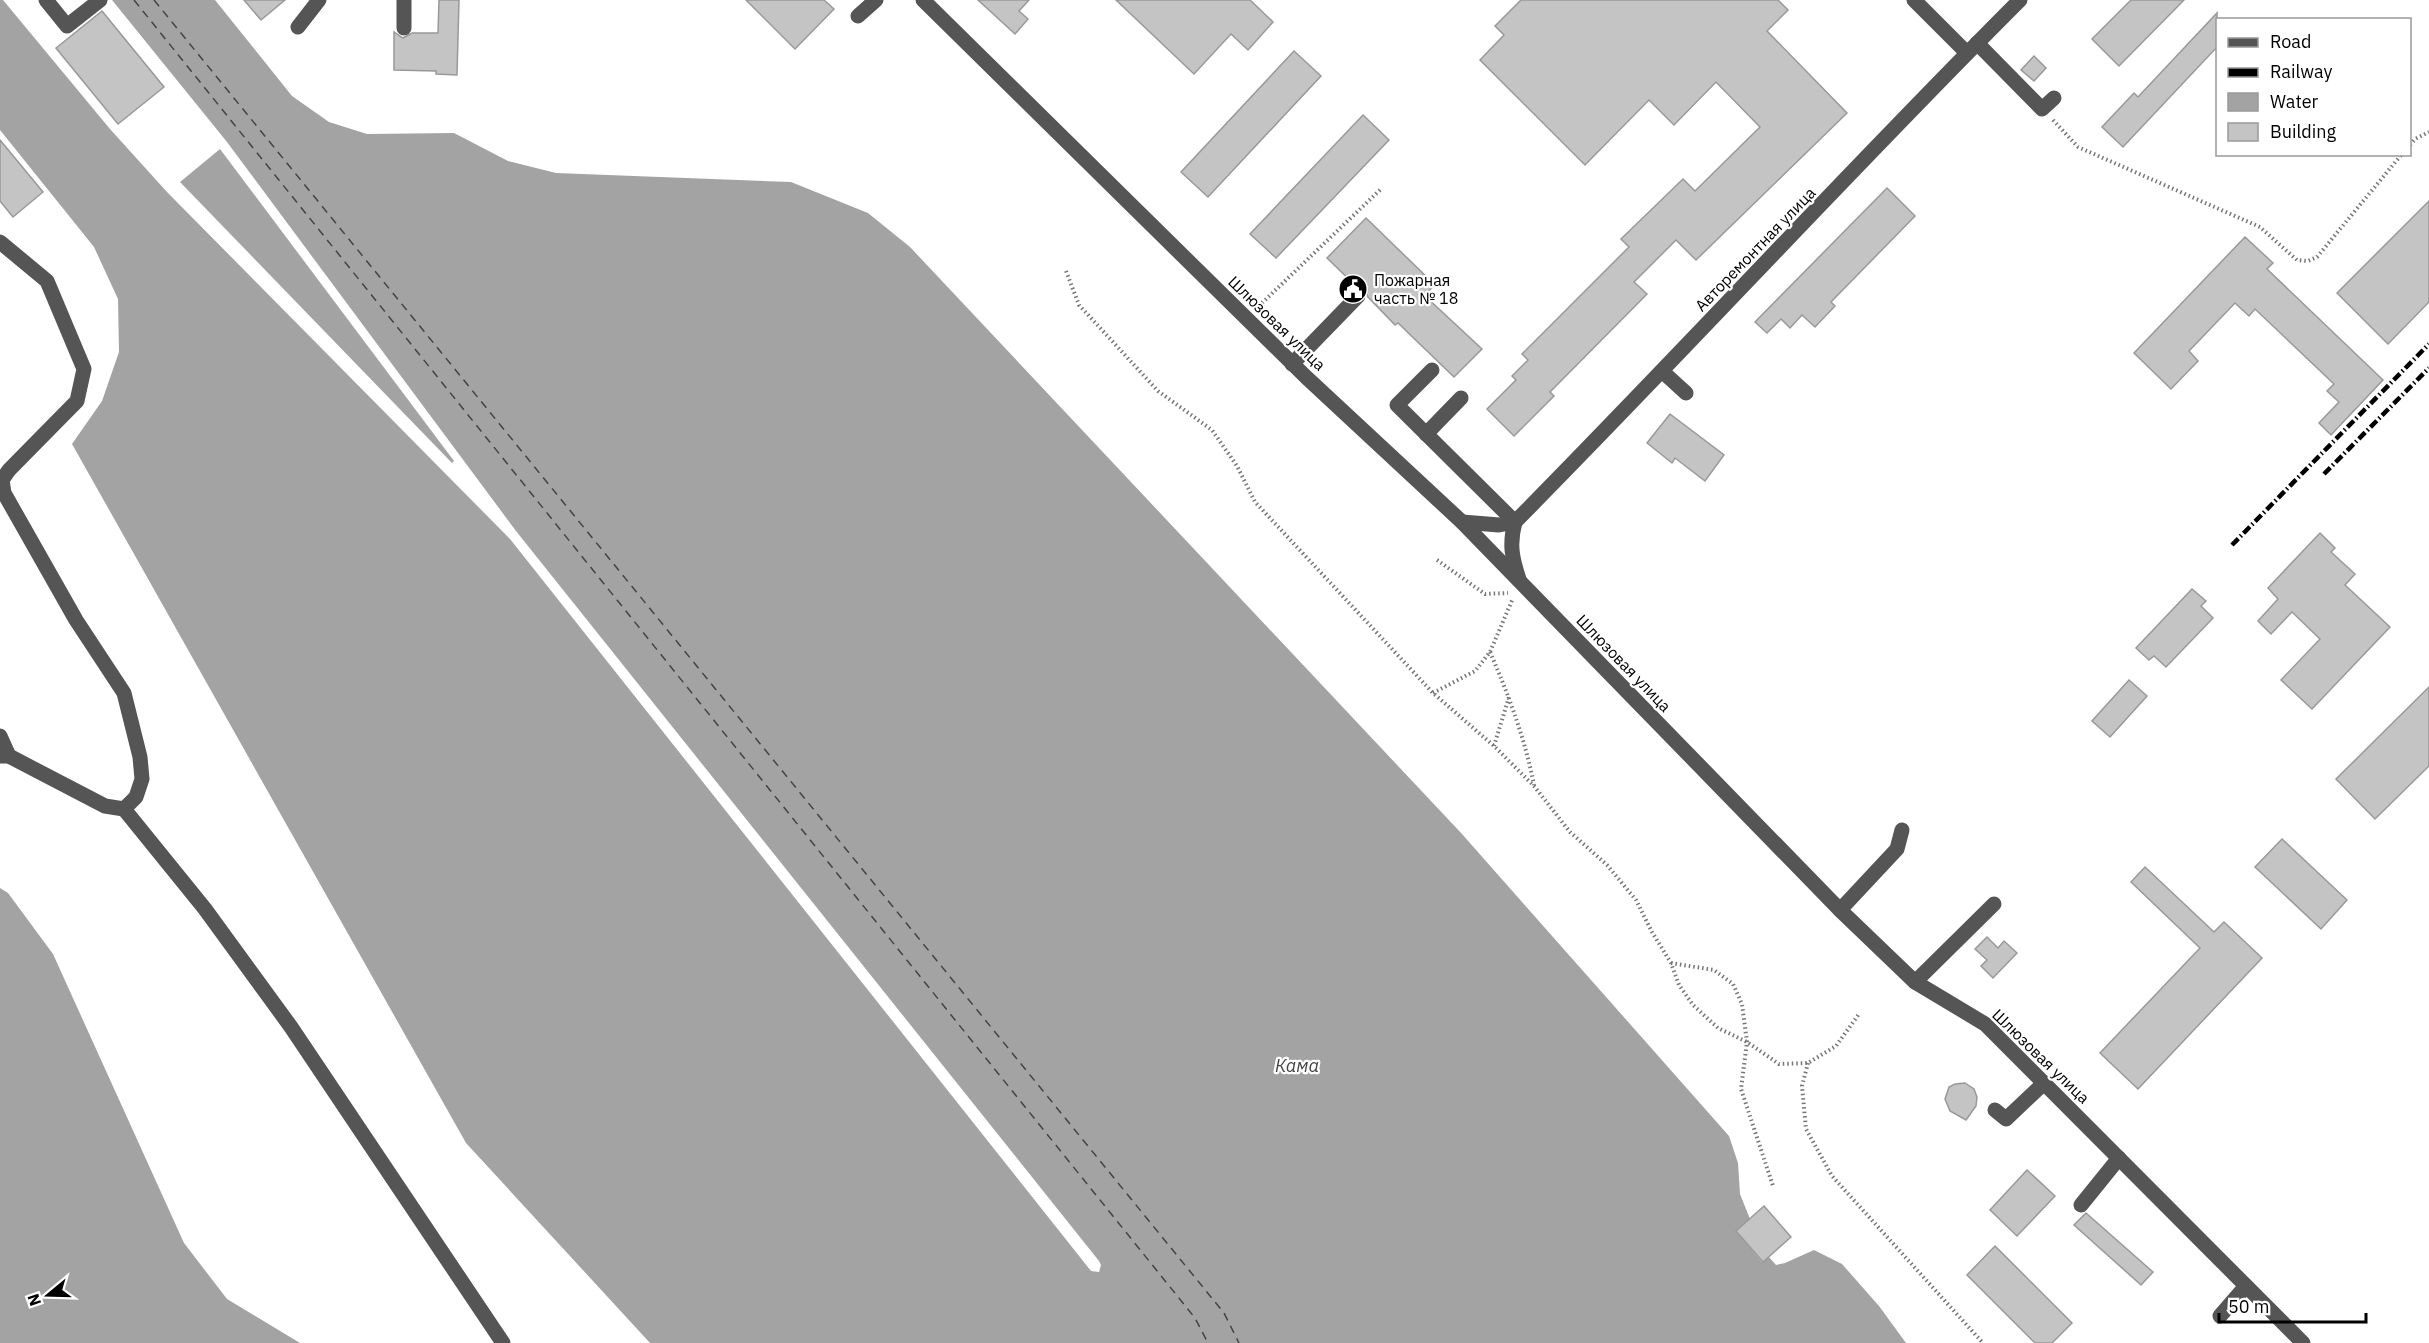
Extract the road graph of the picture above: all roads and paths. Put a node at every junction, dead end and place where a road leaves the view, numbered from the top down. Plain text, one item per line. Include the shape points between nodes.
1 (46, 0) edge
2 (100, 0) edge
3 (319, 0) edge
4 (404, 0) edge
5 (876, 0) edge
6 (923, 0) edge
7 (1914, 0) edge
8 (2020, 0) edge
9 (858, 16) dead end
10 (298, 27) dead end
11 (404, 28) dead end
12 (1972, 48) junction
13 (2054, 98) dead end
14 (2042, 109) junction
15 (2429, 132) edge
16 (2411, 143) edge
17 (2400, 156) edge
18 (1382, 189) dead end
19 (0, 242) edge
20 (1066, 272) dead end
21 (1358, 296) dead end
22 (1262, 303) dead end
23 (1292, 364) junction
24 (1432, 370) dead end
25 (1663, 372) junction
26 (1686, 393) dead end
27 (1461, 398) dead end
28 (1426, 434) junction
29 (1462, 522) junction
30 (1515, 522) junction
31 (1437, 560) dead end
32 (1520, 582) junction
33 (1490, 652) junction
34 (1434, 693) junction
35 (1509, 696) junction
36 (0, 736) edge
37 (1494, 746) junction
38 (4, 756) edge
39 (1534, 786) junction
40 (124, 809) junction
41 (1902, 830) dead end
42 (1994, 904) dead end
43 (1840, 910) junction
44 (1671, 963) junction
45 (1915, 982) junction
46 (1859, 1014) dead end
47 (1746, 1042) junction
48 (1808, 1063) junction
49 (2044, 1083) junction
50 (1995, 1110) dead end
51 (2119, 1158) junction
52 (1773, 1186) dead end
53 (2081, 1205) dead end
54 (2246, 1286) junction
55 (2220, 1316) dead end
56 (503, 1343) edge
57 (1983, 1343) edge
58 (2303, 1343) edge

1 - 2 street via 67,26
3 - 10 street
4 - 11 street
5 - 9 street
6 - 23 street, Шлюзовая улица
7 - 12 street
8 - 12 street, Авторемонтная улица
12 - 14 street
12 - 25 street, Авторемонтная улица
13 - 14 street
14 - 17 path via 2078,147 2260,226 2297,260 2318,257
15 - 16 path
18 - 22 path
19 - 40 street via 47,281 84,369 77,401 2,480 4,493 70,611 124,693 142,779 136,797
20 - 34 path via 1079,305 1158,391 1212,430 1237,466 1255,502
21 - 23 street
23 - 29 street, Шлюзовая улица
24 - 28 street via 1397,405
25 - 26 street
25 - 30 street, Авторемонтная улица
27 - 28 street
28 - 30 street
29 - 30 street
29 - 32 street, Шлюзовая улица
30 - 32 street via 1511,553
31 - 33 path via 1485,594 1516,592
32 - 43 street, Шлюзовая улица
33 - 34 path via 1475,671
33 - 35 path
34 - 37 path
35 - 37 path
35 - 39 path
36 - 38 street
37 - 39 path
38 - 40 street via 105,806
39 - 44 path via 1570,832 1608,864 1636,900
40 - 56 street via 205,909 291,1027
41 - 43 street via 1898,849
42 - 45 street
43 - 45 street, Шлюзовая улица
44 - 47 path via 1678,985 1693,1005 1718,1028
44 - 47 path via 1714,970 1733,984 1742,1005
45 - 49 street, Шлюзовая улица via 1985,1024
46 - 48 path via 1836,1046
47 - 48 path via 1779,1064
47 - 52 path via 1741,1089
48 - 57 path via 1802,1086 1806,1130 1832,1176
49 - 50 street via 2006,1119
49 - 51 street, Шлюзовая улица
51 - 53 street
51 - 54 street, Шлюзовая улица
54 - 55 street
54 - 58 street, Шлюзовая улица

